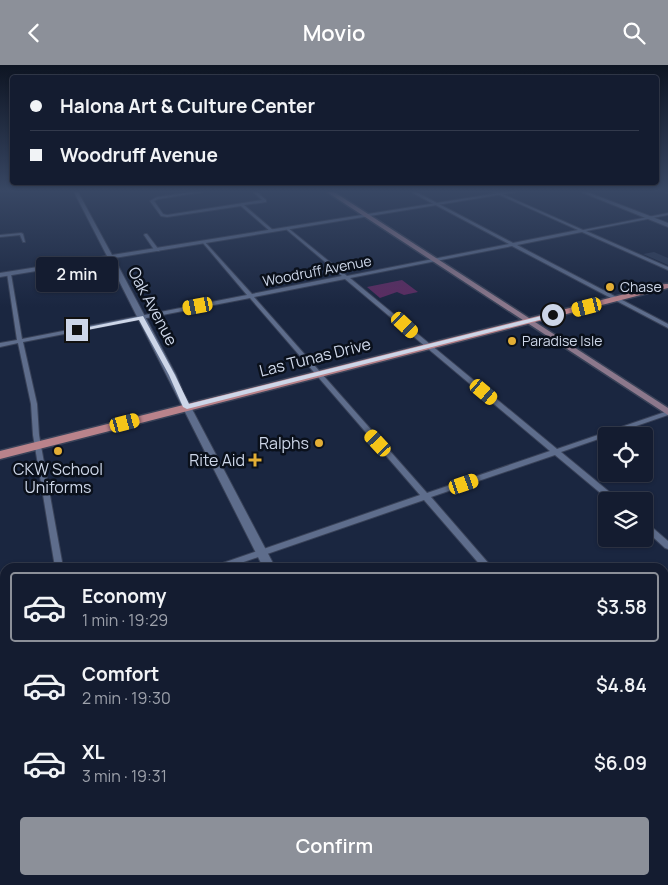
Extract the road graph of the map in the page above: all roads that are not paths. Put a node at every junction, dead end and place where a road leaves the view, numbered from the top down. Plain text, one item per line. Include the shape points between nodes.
1 (96, 230) edge
2 (278, 230) edge
3 (290, 230) edge
4 (388, 230) edge
5 (484, 230) edge
6 (585, 230) edge
7 (272, 231) joint
8 (581, 231) junction
9 (146, 235) dead end
10 (0, 236) edge
11 (24, 241) dead end
12 (204, 242) junction
13 (512, 245) junction
14 (157, 250) junction
15 (110, 257) junction
16 (434, 260) junction
17 (668, 269) edge
18 (9, 274) junction
19 (0, 275) edge
20 (346, 277) junction
21 (668, 286) edge
22 (250, 296) junction
23 (616, 299) junction
24 (141, 317) junction
25 (528, 321) junction
26 (668, 326) edge
27 (20, 341) junction
28 (0, 345) edge
29 (428, 346) junction
30 (318, 374) junction
31 (187, 407) junction
32 (668, 413) edge
33 (38, 445) junction
34 (556, 452) junction
35 (0, 455) edge
36 (604, 492) edge
37 (425, 497) junction
38 (653, 532) edge
39 (668, 545) edge
40 (262, 553) junction
41 (58, 563) edge
42 (232, 563) edge
43 (267, 563) edge
44 (483, 563) edge

1 - 15 street, Oak Avenue
2 - 7 street
3 - 20 street
4 - 16 main road
5 - 13 street
6 - 8 street, Woodruff Avenue
7 - 12 street
8 - 13 street, Woodruff Avenue
8 - 17 street
9 - 14 street
10 - 11 street via 21,234
12 - 14 street
12 - 22 street
13 - 16 street, Woodruff Avenue
13 - 23 street
14 - 15 street
15 - 18 street
15 - 24 street, Oak Avenue
16 - 20 street, Woodruff Avenue
16 - 25 main road
18 - 19 street
18 - 27 street
20 - 22 street, Woodruff Avenue
20 - 29 street
21 - 23 main road, Las Tunas Drive
22 - 24 street, Woodruff Avenue
22 - 30 street
23 - 25 main road, Las Tunas Drive
23 - 26 street
24 - 27 street, Woodruff Avenue
24 - 31 street, Oak Avenue
25 - 29 main road, Las Tunas Drive
25 - 32 main road
27 - 28 street, Woodruff Avenue
27 - 33 street via 32,395
29 - 30 main road, Las Tunas Drive
29 - 34 street
30 - 31 main road, Las Tunas Drive
30 - 37 street
31 - 33 main road, Las Tunas Drive
31 - 40 street, Oak Avenue
32 - 34 street
33 - 35 main road, Las Tunas Drive
33 - 41 street
34 - 36 street
34 - 37 street
37 - 40 street
37 - 44 street
38 - 39 street
40 - 42 street
40 - 43 street, Oak Avenue

